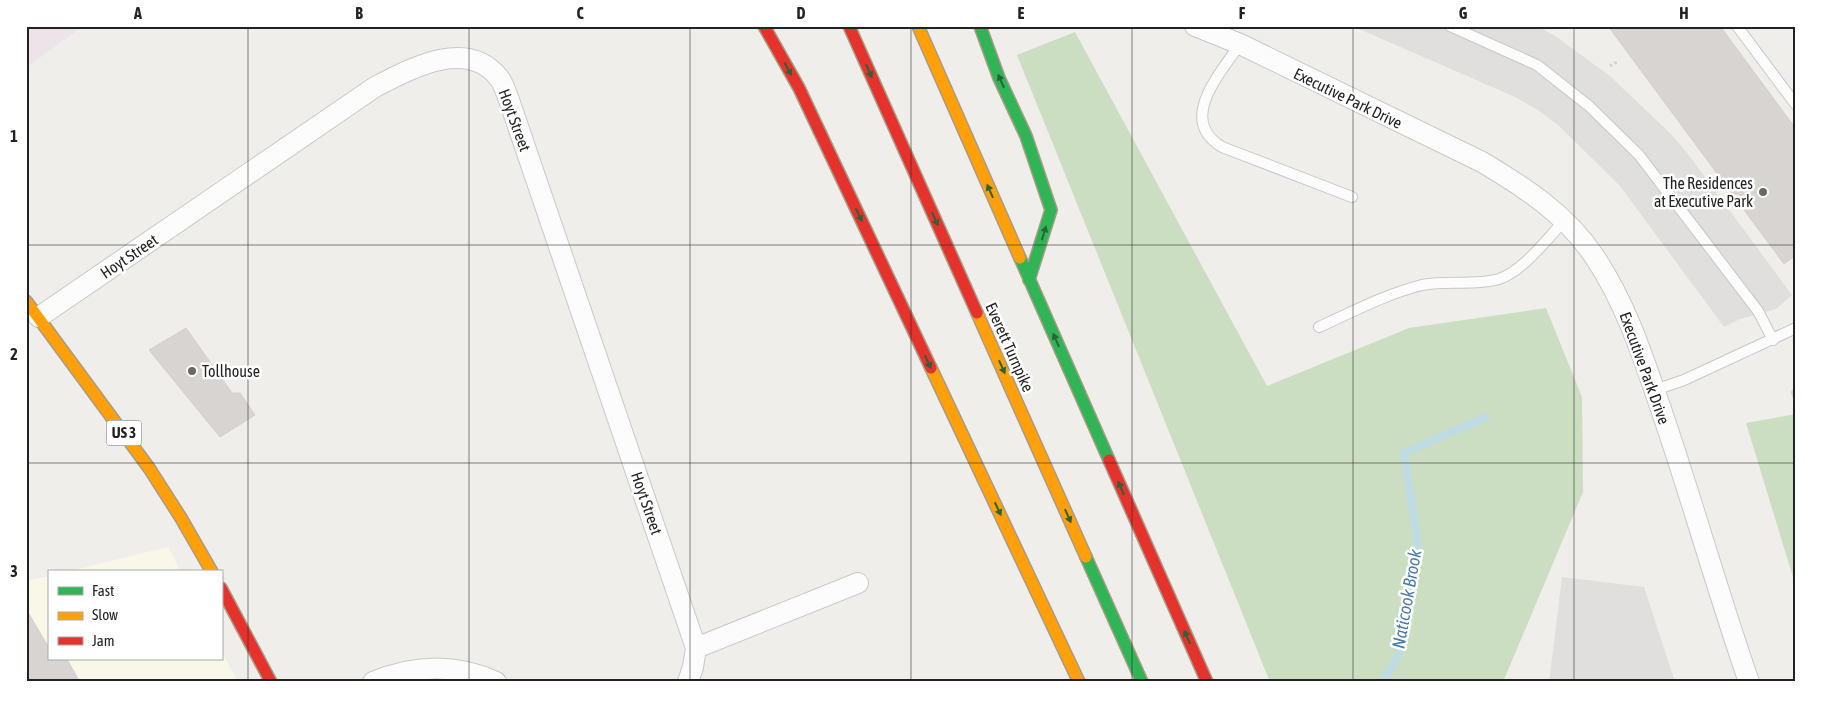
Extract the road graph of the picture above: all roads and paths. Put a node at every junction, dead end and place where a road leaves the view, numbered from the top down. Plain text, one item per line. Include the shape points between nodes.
1 (764, 26) edge
2 (849, 26) edge
3 (918, 26) edge
4 (980, 26) edge
5 (1194, 26) edge
6 (1228, 26) edge
7 (1450, 26) edge
8 (1737, 26) edge
9 (1240, 44) junction
10 (1617, 62) dead end
11 (1610, 66) dead end
12 (1796, 105) edge
13 (1352, 197) dead end
14 (1564, 221) junction
15 (1029, 280) junction
16 (26, 300) edge
17 (40, 317) junction
18 (1319, 327) dead end
19 (1796, 328) edge
20 (1773, 340) junction
21 (1655, 390) junction
22 (211, 570) edge
23 (858, 583) dead end
24 (222, 590) edge
25 (696, 648) junction
26 (271, 682) edge
27 (373, 682) edge
28 (496, 682) edge
29 (688, 682) edge
30 (1079, 682) edge
31 (1142, 682) edge
32 (1206, 682) edge
33 (1748, 682) edge

1 -> 30 main road via 799,88
2 -> 31 main road, Everett Turnpike
15 -> 3 main road
15 -> 4 main road via 1051,210 1026,136
5 - 9 street, Executive Park Drive
6 - 9 street, Executive Park Drive
7 - 20 lane via 1537,65 1589,106 1639,154 1758,311
8 - 12 lane
9 - 13 lane via 1205,99 1201,113 1204,129 1211,141
9 - 14 street, Executive Park Drive via 1482,162 1542,200
10 - 11 path
14 - 18 lane via 1519,268 1499,279 1423,285
14 - 21 street, Executive Park Drive via 1594,255 1618,296
32 -> 15 main road
16 - 17 main road, US 3
17 - 22 main road, US 3 via 149,468
17 - 25 street, Hoyt Street via 374,87 445,58 468,58 484,65 499,78 509,100
19 - 20 lane
20 - 21 lane
21 - 33 street, Executive Park Drive
23 - 25 street
24 - 26 main road
25 - 29 street, Hoyt Street
27 - 28 street via 421,668 467,672

